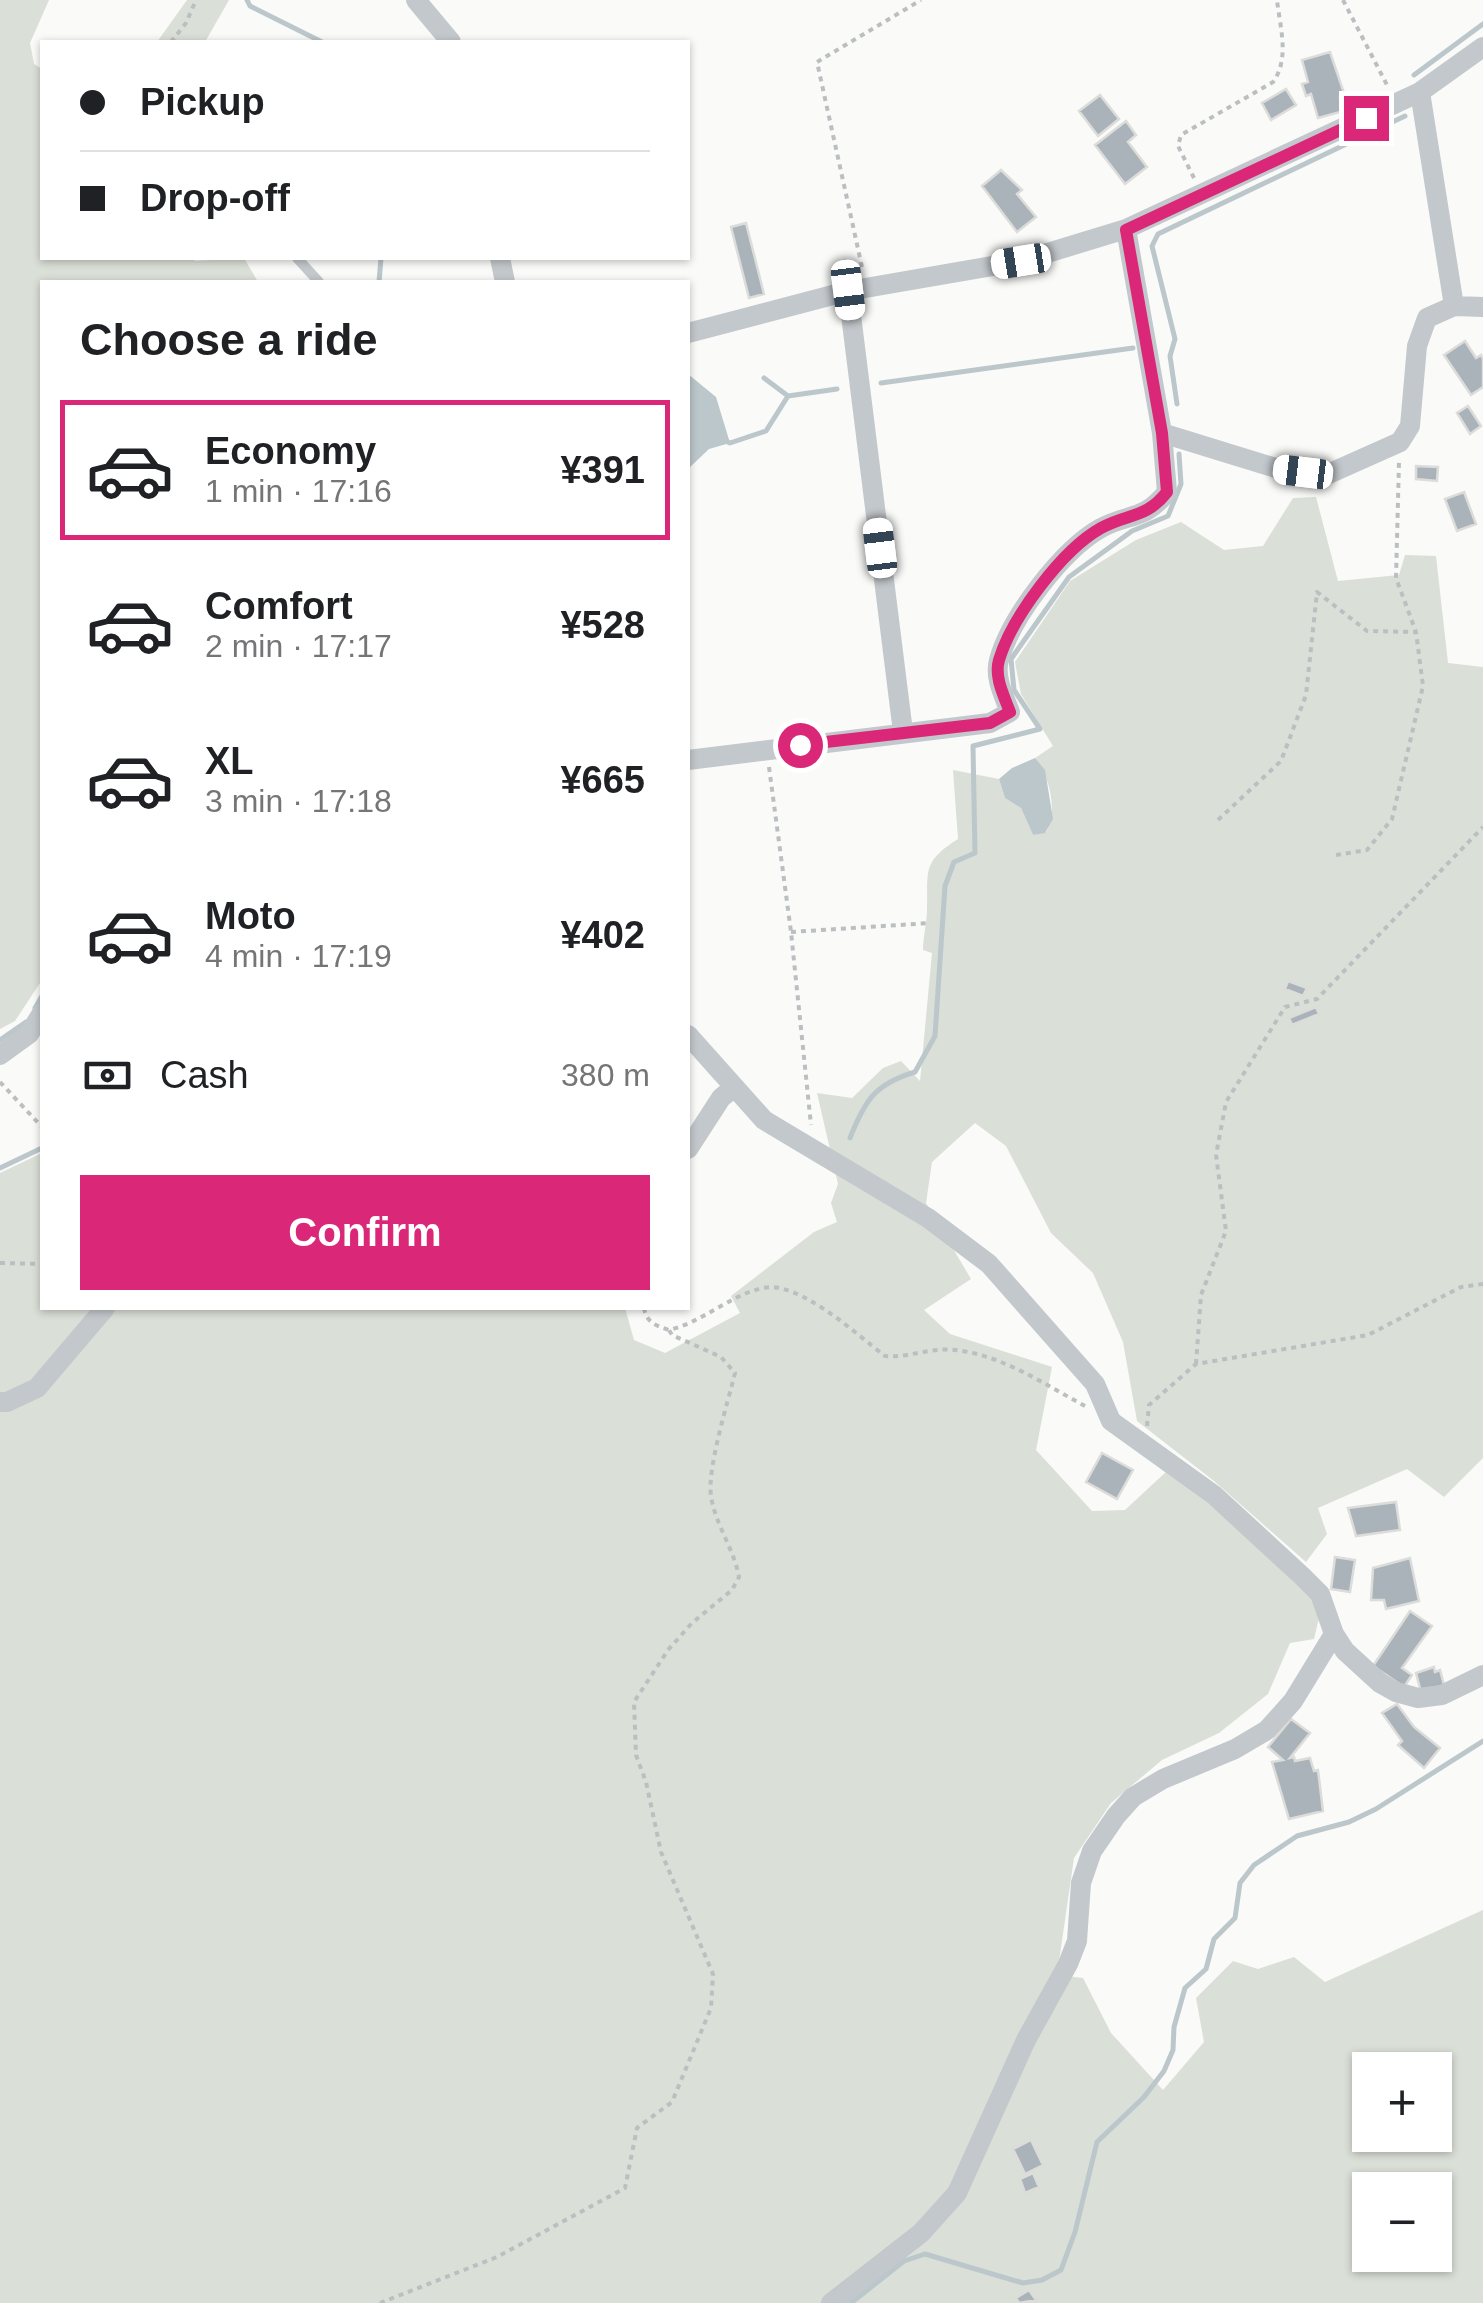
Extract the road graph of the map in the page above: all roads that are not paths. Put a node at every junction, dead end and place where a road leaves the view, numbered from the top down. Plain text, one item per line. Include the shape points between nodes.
1 (416, 0) edge
2 (448, 40) edge
3 (1483, 47) edge
4 (1420, 92) junction
5 (1126, 230) junction
6 (299, 260) edge
7 (316, 280) edge
8 (857, 289) junction
9 (1454, 306) junction
10 (1483, 308) edge
11 (690, 332) edge
12 (1162, 433) junction
13 (903, 732) junction
14 (690, 760) edge
15 (40, 1016) edge
16 (690, 1037) edge
17 (0, 1055) edge
18 (733, 1088) junction
19 (690, 1146) edge
20 (104, 1310) edge
21 (0, 1402) edge
22 (1334, 1634) junction
23 (1483, 1675) edge
24 (831, 2303) edge

1 - 2 street
3 - 4 street
4 - 5 street
4 - 9 street
5 - 8 street via 1021,261
5 - 12 street
6 - 7 lane
8 - 11 street
8 - 13 street
9 - 10 street
9 - 12 street via 1427,318 1417,346 1410,426 1400,442 1326,476 1279,470
12 - 13 street via 1167,492 1155,507 1103,526 1077,546 1019,619 998,663 1010,712 990,723
13 - 14 street
15 - 17 street via 29,1034
16 - 18 street
18 - 19 street
18 - 22 street via 764,1120 928,1218 990,1264 1095,1384 1111,1421 1214,1495 1302,1576 1320,1594
20 - 21 street via 38,1388
22 - 23 street via 1345,1652 1396,1692 1418,1698 1442,1694
22 - 24 street via 1267,1730 1163,1778 1116,1816 1092,1851 1068,1964 957,2193 921,2233

